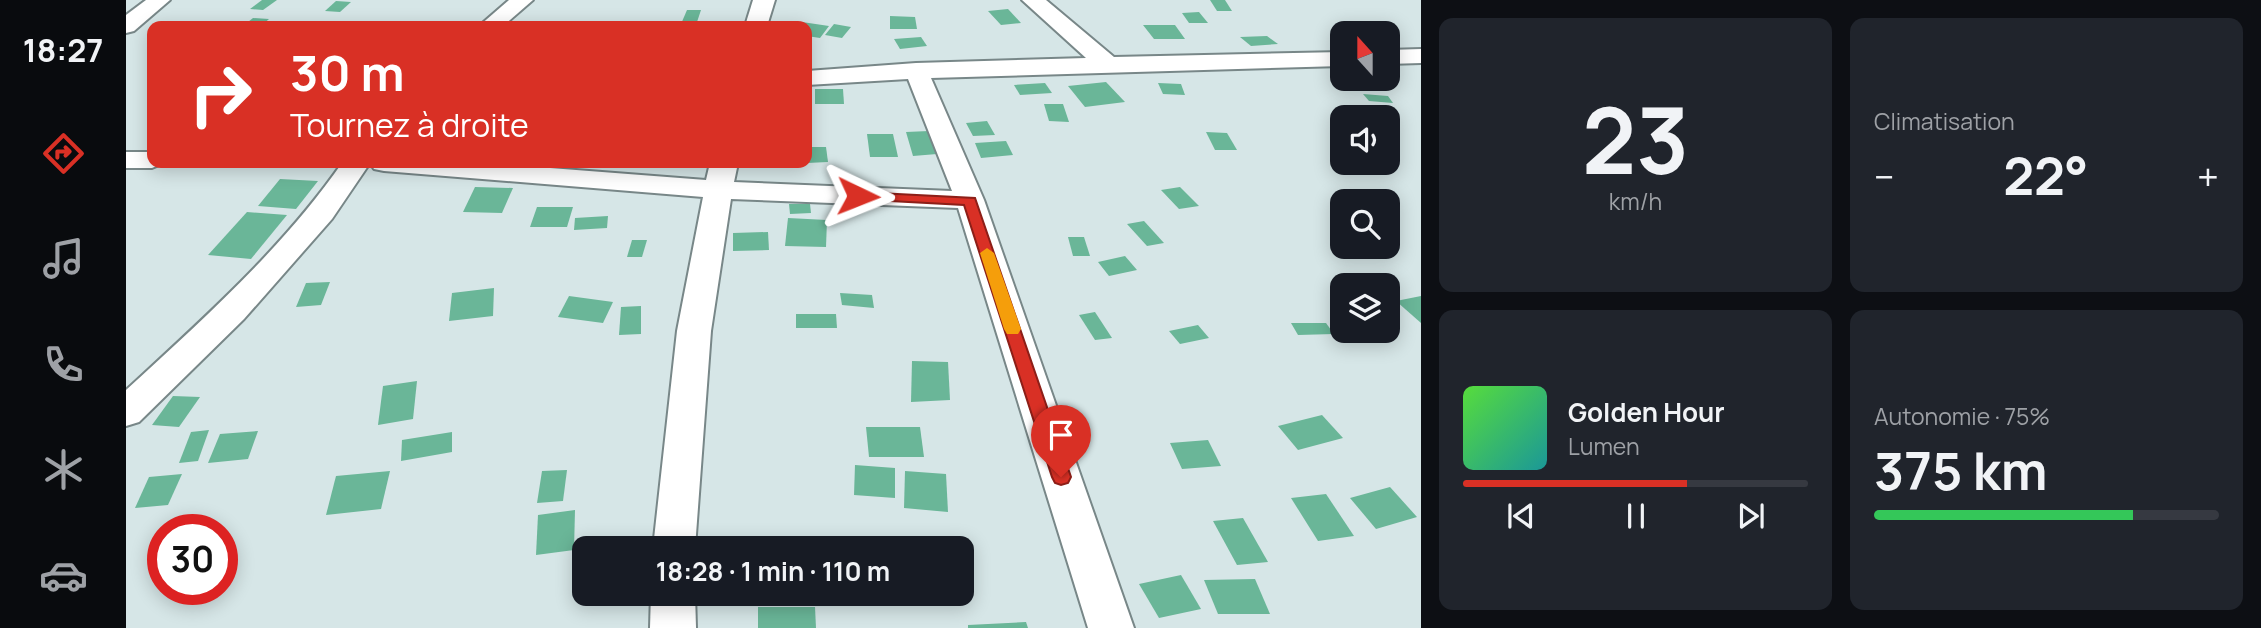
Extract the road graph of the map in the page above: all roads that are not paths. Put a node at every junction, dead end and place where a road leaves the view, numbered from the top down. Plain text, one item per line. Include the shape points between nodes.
1 (159, 0) edge
2 (522, 0) edge
3 (764, 0) edge
4 (1033, 0) edge
5 (496, 21) edge
6 (758, 21) edge
7 (126, 26) edge
8 (1421, 56) edge
9 (1400, 57) edge
10 (1330, 59) edge
11 (1108, 65) junction
12 (916, 71) junction
13 (812, 78) edge
14 (126, 160) edge
15 (147, 160) edge
16 (352, 168) edge
17 (504, 168) edge
18 (721, 177) edge
19 (970, 201) junction
20 (126, 412) edge
21 (675, 536) edge
22 (673, 606) edge
23 (673, 628) edge
24 (1111, 628) edge

1 - 7 street
2 - 5 street
3 - 6 street
4 - 11 street
8 - 9 street
10 - 11 street
11 - 12 street
12 - 13 street
12 - 19 street
14 - 15 street
16 - 20 street via 313,223 232,311
17 - 18 street
18 - 19 street
18 - 21 street via 694,331
19 - 24 street
22 - 23 street

